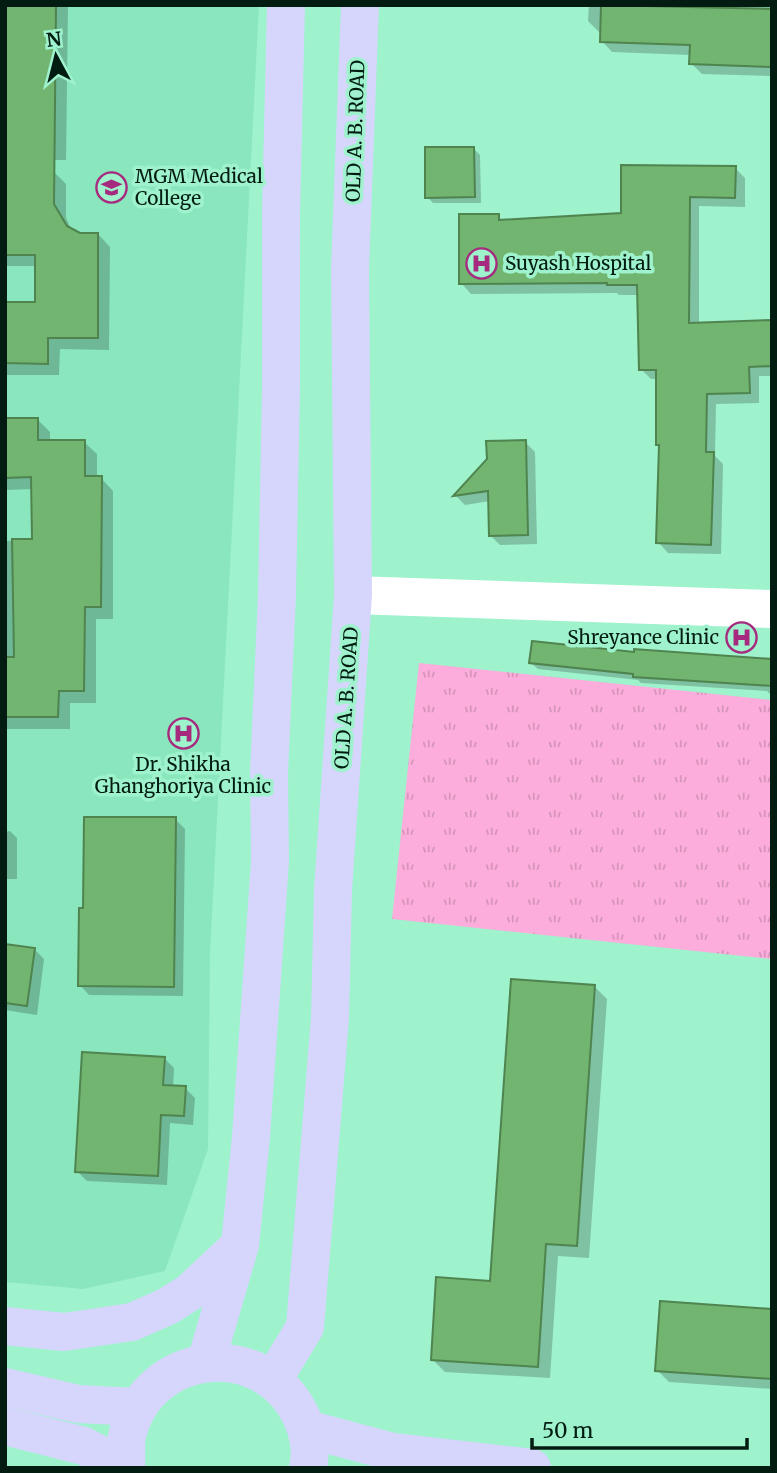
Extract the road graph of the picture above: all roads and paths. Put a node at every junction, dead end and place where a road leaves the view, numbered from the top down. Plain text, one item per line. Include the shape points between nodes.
1 (286, 5) edge
2 (360, 5) edge
3 (353, 595) junction
4 (772, 609) edge
5 (240, 1245) junction
6 (5, 1326) edge
7 (206, 1362) junction
8 (273, 1380) junction
9 (5, 1387) edge
10 (138, 1407) junction
11 (5, 1426) edge
12 (307, 1429) junction
13 (126, 1468) edge
14 (308, 1468) edge
15 (532, 1468) edge

1 - 5 main road via 270,861
2 - 3 main road, OLD A. B. ROAD via 351,269
3 - 4 street
3 - 8 main road, OLD A. B. ROAD via 333,890 330,1018 304,1327
5 - 6 main road via 190,1292 132,1322 64,1332
5 - 7 main road
7 - 8 main road via 242,1365
7 - 10 main road via 167,1377
8 - 12 main road via 294,1402
9 - 10 main road via 78,1404
10 - 13 main road via 127,1437
11 - 13 main road via 84,1446
12 - 14 main road
12 - 15 main road via 393,1452

